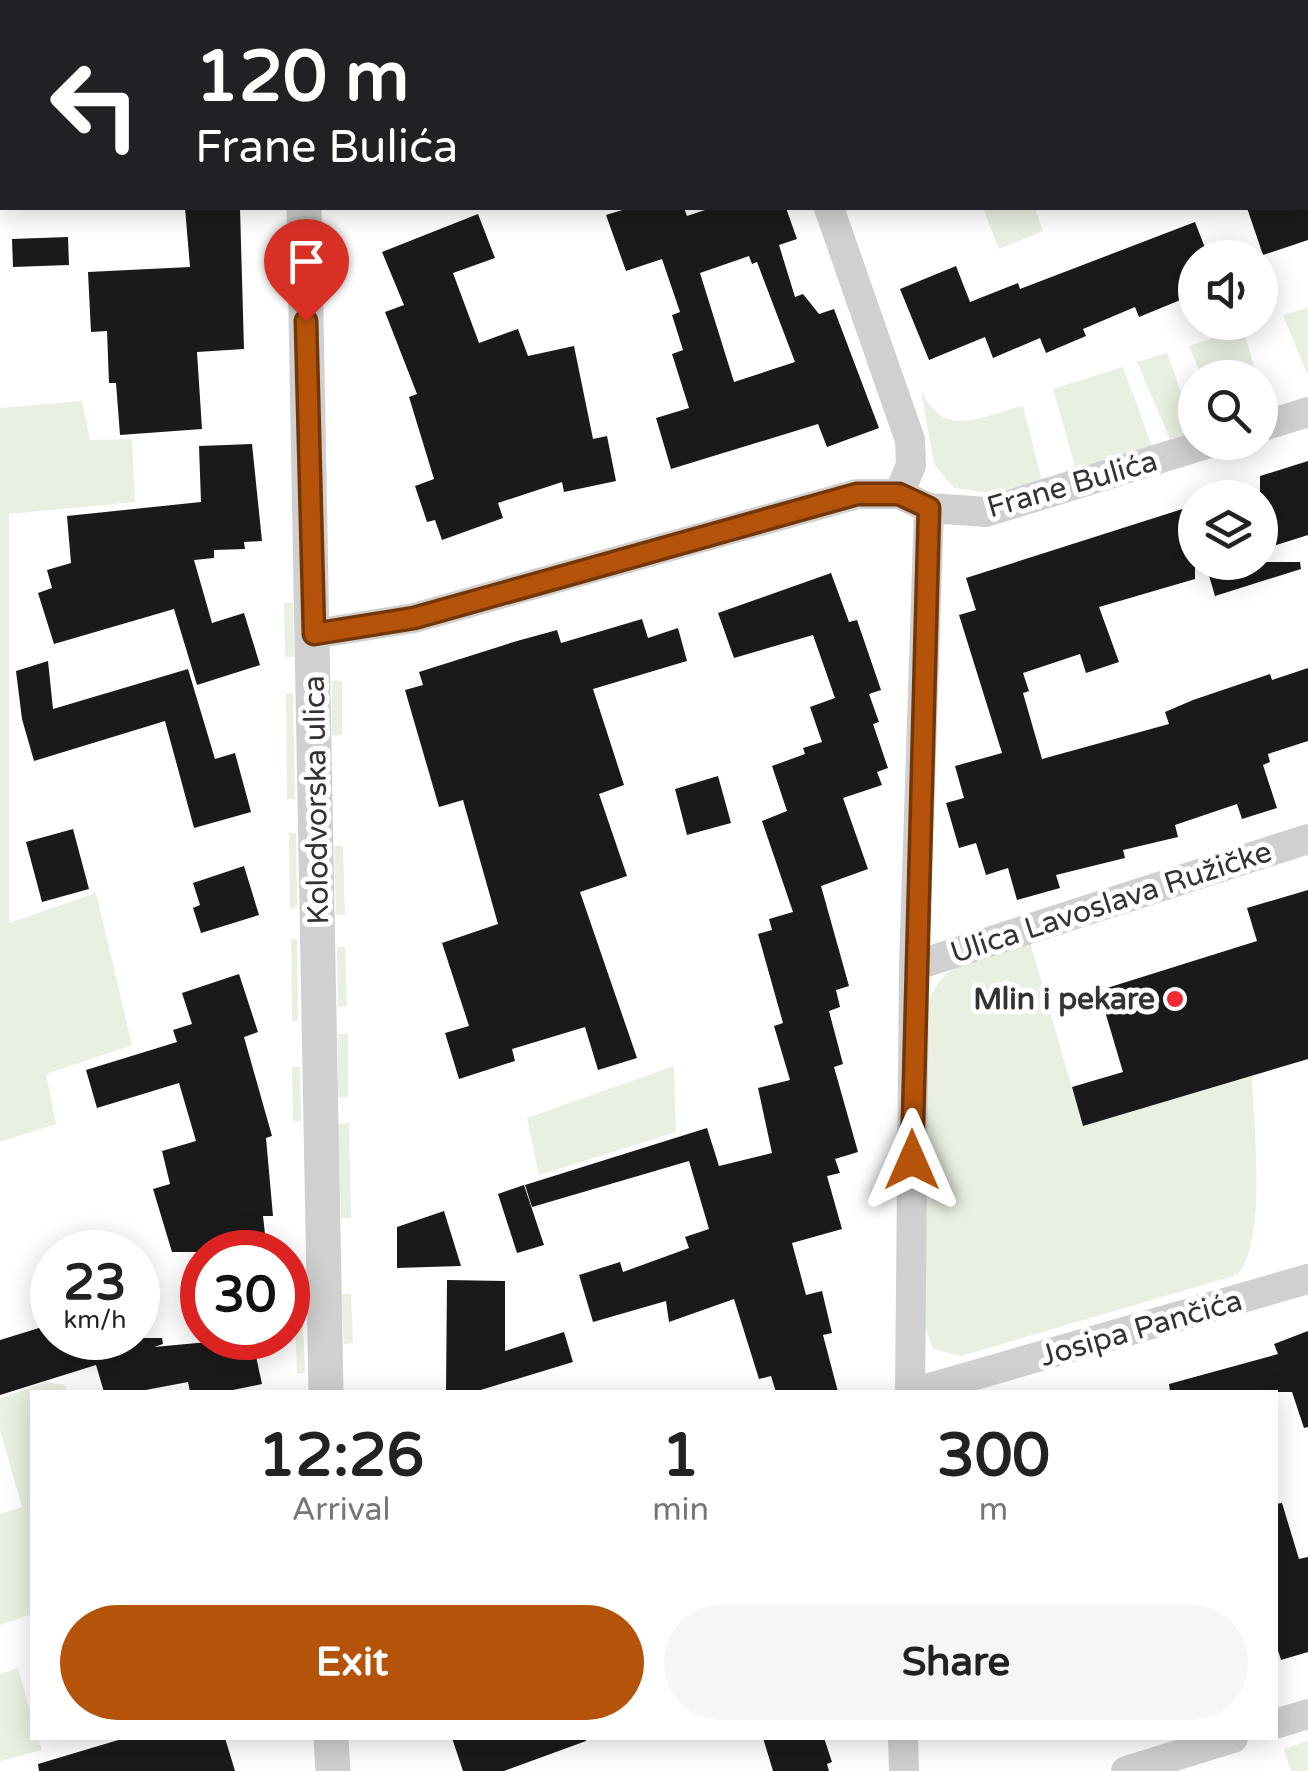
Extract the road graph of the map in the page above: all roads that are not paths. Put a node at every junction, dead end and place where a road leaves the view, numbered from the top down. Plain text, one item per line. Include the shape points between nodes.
1 (304, 210) edge
2 (830, 210) edge
3 (1308, 412) edge
4 (1278, 422) edge
5 (1178, 453) edge
6 (899, 494) junction
7 (929, 508) junction
8 (314, 634) junction
9 (1308, 839) edge
10 (914, 966) junction
11 (1308, 1279) edge
12 (326, 1390) edge
13 (913, 1390) edge
14 (920, 1390) edge
15 (1308, 1714) edge
16 (1278, 1723) edge
17 (331, 1740) edge
18 (903, 1740) edge
19 (1226, 1740) edge
20 (333, 1771) edge
21 (904, 1771) edge
22 (1126, 1771) edge

1 - 8 street, Kolodvorska ulica
2 - 6 street via 910,440 911,465
3 - 4 street
5 - 7 street, Frane Bulića via 986,512
6 - 7 street
6 - 8 street via 838,498 414,618
7 - 10 street
8 - 12 street, Kolodvorska ulica
9 - 10 street, Ulica Lavoslava Ružičke
10 - 13 street
11 - 14 street, Josipa Pančića
15 - 16 street
17 - 20 street
18 - 21 street
19 - 22 street

